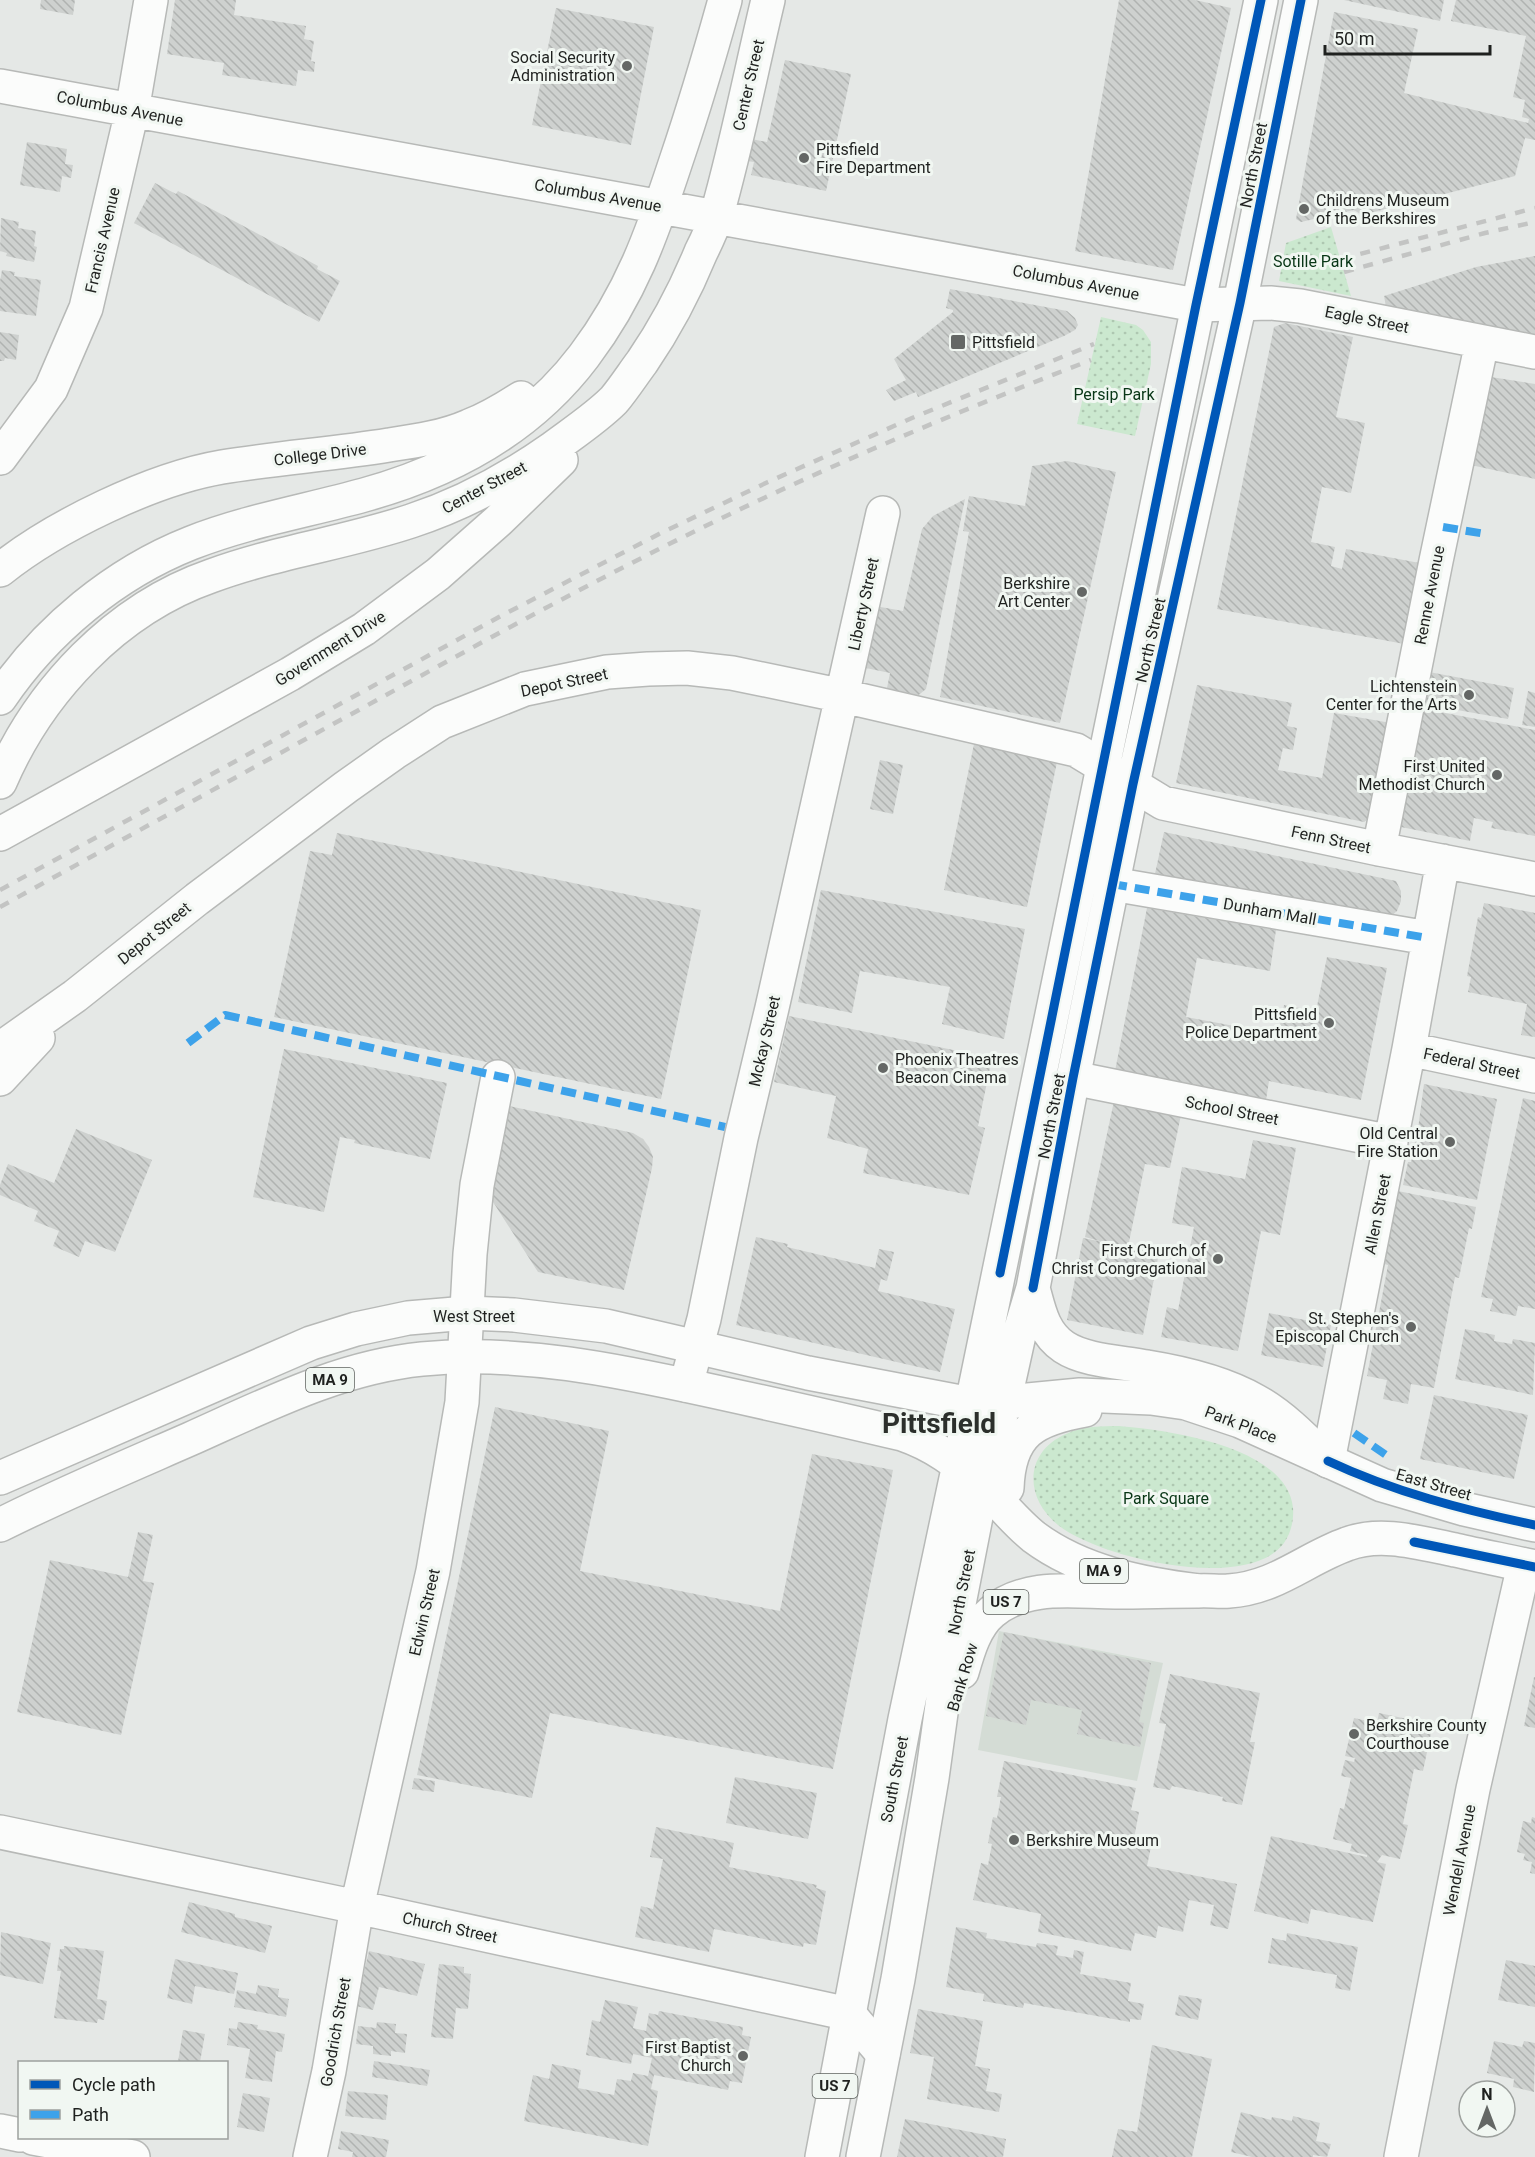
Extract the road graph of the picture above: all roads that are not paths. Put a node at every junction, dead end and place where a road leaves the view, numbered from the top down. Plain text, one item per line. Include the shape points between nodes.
1 (151, 0) edge
2 (725, 0) edge
3 (768, 0) edge
4 (1261, 0) edge
5 (1301, 0) edge
6 (0, 86) edge
7 (132, 111) junction
8 (661, 206) junction
9 (716, 217) junction
10 (1240, 303) junction
11 (1196, 305) junction
12 (617, 306) junction
13 (1482, 342) junction
14 (1535, 352) edge
15 (613, 400) junction
16 (0, 458) edge
17 (883, 513) dead end
18 (0, 570) edge
19 (843, 696) junction
20 (0, 698) edge
21 (1104, 765) junction
22 (0, 782) edge
23 (1133, 784) junction
24 (6, 831) edge
25 (1379, 849) junction
26 (1443, 861) junction
27 (1535, 879) edge
28 (1112, 884) junction
29 (1428, 938) junction
30 (75, 996) junction
31 (0, 1049) edge
32 (1409, 1049) junction
33 (1535, 1076) edge
34 (498, 1077) dead end
35 (1073, 1078) junction
36 (0, 1079) edge
37 (1391, 1143) junction
38 (1033, 1288) junction
39 (466, 1313) junction
40 (696, 1347) junction
41 (464, 1356) junction
42 (686, 1385) junction
43 (1151, 1398) junction
44 (972, 1403) junction
45 (1004, 1403) junction
46 (1328, 1461) junction
47 (971, 1475) junction
48 (0, 1478) edge
49 (1534, 1520) edge
50 (1019, 1524) junction
51 (0, 1525) edge
52 (1529, 1566) edge
53 (1199, 1591) junction
54 (932, 1778) junction
55 (0, 1832) edge
56 (357, 1907) junction
57 (849, 2014) junction
58 (883, 2054) junction
59 (0, 2131) edge
60 (18, 2135) edge
61 (38, 2139) edge
62 (133, 2157) edge
63 (310, 2157) edge
64 (822, 2157) edge
65 (863, 2157) edge
66 (1401, 2157) edge

1 - 7 main road, Francis Avenue
2 - 8 main road
3 - 9 main road, Center Street
4 - 11 main road, North Street
5 - 10 main road, North Street
6 - 7 main road, Columbus Avenue
7 - 8 main road, Columbus Avenue
7 - 16 main road, Francis Avenue via 86,308 51,388
8 - 9 main road, Columbus Avenue
8 - 12 main road via 643,258
9 - 11 main road, Columbus Avenue
9 - 15 main road, Center Street via 670,317
10 - 11 main road, Eagle Street
10 - 13 main road, Eagle Street via 1300,306
10 - 23 main road, North Street
11 - 21 main road, North Street
12 - 18 main road, College Drive via 577,353 552,374 524,396 468,427 412,442 194,474 98,511 19,555
12 - 20 main road via 563,381 498,437 432,473 231,530 158,558 127,575 62,625
13 - 14 main road, Eagle Street
13 - 25 main road, Renne Avenue
15 - 22 main road, Center Street via 533,462 451,507 390,528 273,556 209,576 167,595 97,645 69,674 22,737
15 - 24 main road, Government Drive via 559,463 492,527 438,574 364,629
17 - 19 main road, Liberty Street
19 - 21 main road, Depot Street via 1076,750
19 - 30 main road, Depot Street via 732,673 687,668 565,679 481,705 442,722 375,766
19 - 40 main road, Mckay Street
21 - 23 main road, Depot Street
21 - 44 main road, North Street
23 - 25 main road, Fenn Street via 1163,803
23 - 28 main road, North Street
25 - 26 main road, Fenn Street
26 - 27 main road, Fenn Street
26 - 29 main road, Allen Street
28 - 29 main road, Dunham Mall
28 - 35 main road, North Street
29 - 32 main road, Allen Street
30 - 31 main road, Depot Street
30 - 36 main road, Depot Street
32 - 33 main road, Federal Street
32 - 37 main road, Allen Street
34 - 39 main road, Edwin Street via 477,1185
35 - 37 main road, School Street
35 - 38 main road, North Street
37 - 46 main road, Allen Street
38 - 45 main road, North Street
38 - 46 main road, East Street via 1045,1326 1062,1346 1084,1356 1174,1372 1227,1388 1276,1415
39 - 40 main road, West Street / MA 9 via 606,1326
39 - 41 main road, Edwin Street
39 - 48 main road, West Street / MA 9 via 380,1324 311,1343
40 - 42 main road, Mckay Street
40 - 44 main road, West Street / MA 9 via 808,1373
41 - 42 main road, MA 9 via 557,1362
41 - 51 main road, MA 9 via 370,1368 324,1382
41 - 56 main road, Edwin Street via 462,1402 433,1571
42 - 47 main road, MA 9 via 902,1434 926,1442
43 - 45 main road, Park Place via 1080,1395
43 - 46 main road, Park Place via 1186,1403 1240,1420
43 - 50 main road, Park Place via 1056,1415 1028,1431 1015,1448 1008,1467 1010,1505
44 - 45 main road, Park Place
44 - 47 main road, South Street / US 7
45 - 47 main road, North Street
46 - 49 main road, East Street via 1421,1497
47 - 50 main road, Bank Row / MA 9
47 - 54 main road, North Street
47 - 57 main road, South Street / US 7 via 905,1719
50 - 53 main road, Bank Row / MA 9 via 1049,1547 1087,1565 1124,1578
52 - 53 main road, Bank Row / US 7 via 1393,1538 1369,1539 1348,1543 1260,1587
52 - 66 main road, Wendell Avenue via 1473,1789
53 - 54 main road, Bank Row / US 7 via 1040,1592 1016,1598 993,1611 970,1646
54 - 58 main road, US 7
55 - 56 main road, Church Street
56 - 57 main road, Church Street
56 - 63 main road, Goodrich Street
57 - 58 main road
57 - 64 main road, South Street / US 7
58 - 65 main road, US 7
59 - 60 main road
61 - 62 main road

